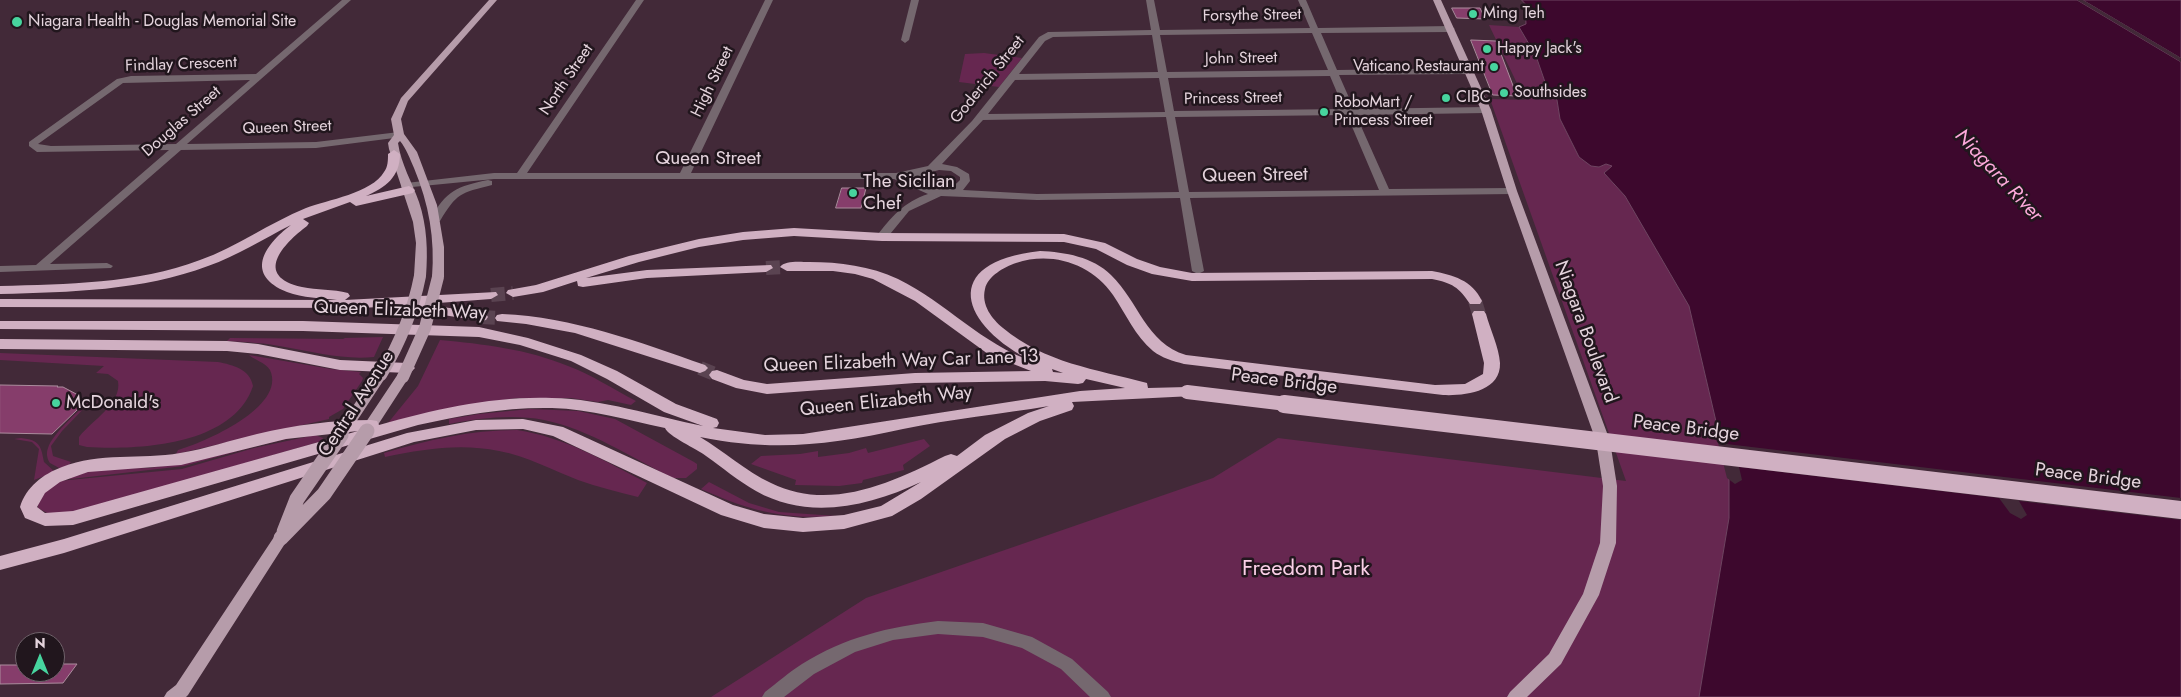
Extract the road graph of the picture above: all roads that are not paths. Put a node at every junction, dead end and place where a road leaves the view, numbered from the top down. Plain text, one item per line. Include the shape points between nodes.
1 (347, 0) edge
2 (493, 0) edge
3 (640, 0) edge
4 (770, 0) edge
5 (915, 0) edge
6 (1150, 0) edge
7 (1302, 0) edge
8 (1438, 0) edge
9 (1451, 29) junction
10 (1315, 30) junction
11 (1156, 32) junction
12 (1053, 34) joint
13 (905, 40) dead end
14 (1470, 71) junction
15 (1333, 73) junction
16 (1163, 76) junction
17 (258, 77) junction
18 (1012, 77) junction
19 (1486, 110) junction
20 (1350, 112) junction
21 (1169, 115) junction
22 (980, 117) junction
23 (399, 135) junction
24 (177, 147) junction
25 (950, 151) junction
26 (394, 154) junction
27 (956, 169) junction
28 (927, 171) junction
29 (520, 176) junction
30 (684, 176) junction
31 (896, 176) junction
32 (965, 181) junction
33 (426, 185) junction
34 (919, 187) junction
35 (407, 188) junction
36 (1512, 191) junction
37 (944, 192) junction
38 (1385, 192) junction
39 (999, 195) junction
40 (1183, 195) junction
41 (914, 202) junction
42 (332, 203) junction
43 (436, 219) junction
44 (882, 237) junction
45 (107, 266) dead end
46 (787, 267) tunnel mouth
47 (38, 268) junction
48 (766, 268) tunnel mouth
49 (0, 269) edge
50 (1198, 271) dead end
51 (0, 290) edge
52 (529, 291) junction
53 (513, 293) tunnel mouth
54 (491, 295) tunnel mouth
55 (405, 301) junction
56 (0, 304) edge
57 (361, 304) junction
58 (424, 304) junction
59 (481, 317) tunnel mouth
60 (502, 318) tunnel mouth
61 (0, 325) edge
62 (0, 344) edge
63 (700, 368) tunnel mouth
64 (378, 370) junction
65 (405, 372) junction
66 (717, 375) tunnel mouth
67 (1089, 380) junction
68 (1138, 390) junction
69 (1187, 392) joint
70 (638, 416) junction
71 (898, 425) junction
72 (369, 428) junction
73 (344, 430) junction
74 (999, 435) junction
75 (2181, 510) edge
76 (281, 538) junction
77 (0, 563) edge
78 (180, 695) edge
79 (771, 697) edge
80 (1102, 697) edge
81 (1516, 697) edge

1 - 17 street, Douglas Street
2 - 23 main road via 404,100 396,119
3 - 29 street, North Street
4 - 30 street, High Street
5 - 13 street
6 - 11 street
7 - 10 street
8 - 9 main road, Niagara Boulevard
9 - 10 street, Forsythe Street
9 - 14 main road, Niagara Boulevard
10 - 11 street, Forsythe Street
10 - 15 street
11 - 12 street, Forsythe Street
11 - 16 street
12 - 18 street, Goderich Street via 1042,39
14 - 15 street, John Street
14 - 19 main road, Niagara Boulevard
15 - 16 street, John Street
15 - 20 street
16 - 18 street, John Street
16 - 21 street
17 - 24 street, Douglas Street
17 - 24 street, Findlay Crescent via 120,80 32,144 37,149
18 - 22 street, Goderich Street
19 - 20 street, Princess Street
19 - 36 main road, Niagara Boulevard
20 - 21 street, Princess Street
20 - 38 street
21 - 22 street, Princess Street
21 - 40 street
22 - 25 street, Goderich Street
23 - 24 street, Queen Street via 316,145
23 - 26 main road via 393,143
23 - 33 main road, Central Avenue via 406,140
24 - 47 street, Douglas Street
25 - 27 street, Goderich Street
25 - 28 street, Goderich Street
26 - 35 main road, Central Avenue
26 - 42 highway via 391,174 383,181
27 - 28 street, Queen Street
27 - 32 street, Goderich Street via 965,176
28 - 31 street, Queen Street
28 - 34 street via 916,181
29 - 30 street, Queen Street
29 - 33 street, Queen Street
29 - 43 street via 460,190 446,200
30 - 31 street, Queen Street
31 - 34 street, Queen Street
32 - 37 street via 957,189
32 - 39 street, Queen Street
33 - 35 street, Queen Street
33 - 43 main road, Central Avenue
34 - 37 street, Queen Street via 928,192
34 - 41 street
35 - 42 highway
35 - 55 highway via 312,218 278,242 268,264 276,281 294,289
35 - 64 main road, Central Avenue, bridge via 421,233 420,276 406,331
36 - 38 street, Queen Street
36 - 81 main road, Niagara Boulevard via 1603,441 1610,486 1608,543 1591,595 1555,659
37 - 39 street, Queen Street
37 - 41 street
38 - 40 street, Queen Street
39 - 40 street, Queen Street
40 - 50 street
41 - 44 street via 902,211
42 - 51 highway via 222,256 173,274 113,286
43 - 65 main road, Central Avenue, bridge via 440,246 438,277 425,328
44 - 52 highway via 794,232 721,239 642,257
44 - 68 highway via 1064,238 1100,246 1157,271 1192,277 1432,275 1448,278 1470,292 1492,363 1490,376 1479,386 1435,390 1195,362 1171,356 1149,340 1109,280 1092,267 1070,259 1029,256 1004,263 986,276 978,289 981,312 988,323 1013,344 1027,354 1070,370
45 - 47 street
46 - 67 highway via 834,267 878,276 914,294 1004,355 1049,372
47 - 49 street
48 - 52 highway via 629,276
52 - 53 highway
54 - 58 highway
55 - 57 highway, Queen Elizabeth Way
55 - 58 highway, Queen Elizabeth Way
56 - 57 highway, Queen Elizabeth Way
57 - 58 highway
58 - 59 highway
60 - 63 highway via 538,320 624,342
61 - 71 highway, Queen Elizabeth Way via 294,326 470,331 529,343 576,358 670,408 730,428 804,433
62 - 64 highway via 227,346
64 - 65 highway
64 - 73 main road, Central Avenue
65 - 72 main road, Central Avenue
66 - 67 highway, Queen Elizabeth Way Car Lane 13 via 766,389 924,377 1045,376
67 - 68 highway, Queen Elizabeth Way
68 - 69 highway, Queen Elizabeth Way
68 - 71 highway, Queen Elizabeth Way
68 - 74 highway via 1052,410
69 - 75 highway, Peace Bridge, bridge
70 - 71 highway via 728,436 771,441 835,438
70 - 73 highway via 559,403 525,402 479,407 387,428 73,518 45,521 30,512 30,500 39,489 72,469 178,460 295,431
70 - 74 highway via 688,437 765,488 797,499 815,501 855,498 892,488
72 - 73 highway
72 - 76 main road, Central Avenue, bridge via 324,494
73 - 76 main road, Central Avenue, bridge via 297,499
74 - 77 highway via 915,495 886,511 844,522 803,525 764,521 727,510 557,431 523,424 476,424 414,437
76 - 78 main road, Central Avenue
79 - 80 street via 786,683 846,647 887,634 945,627 978,629 1039,647 1066,663

